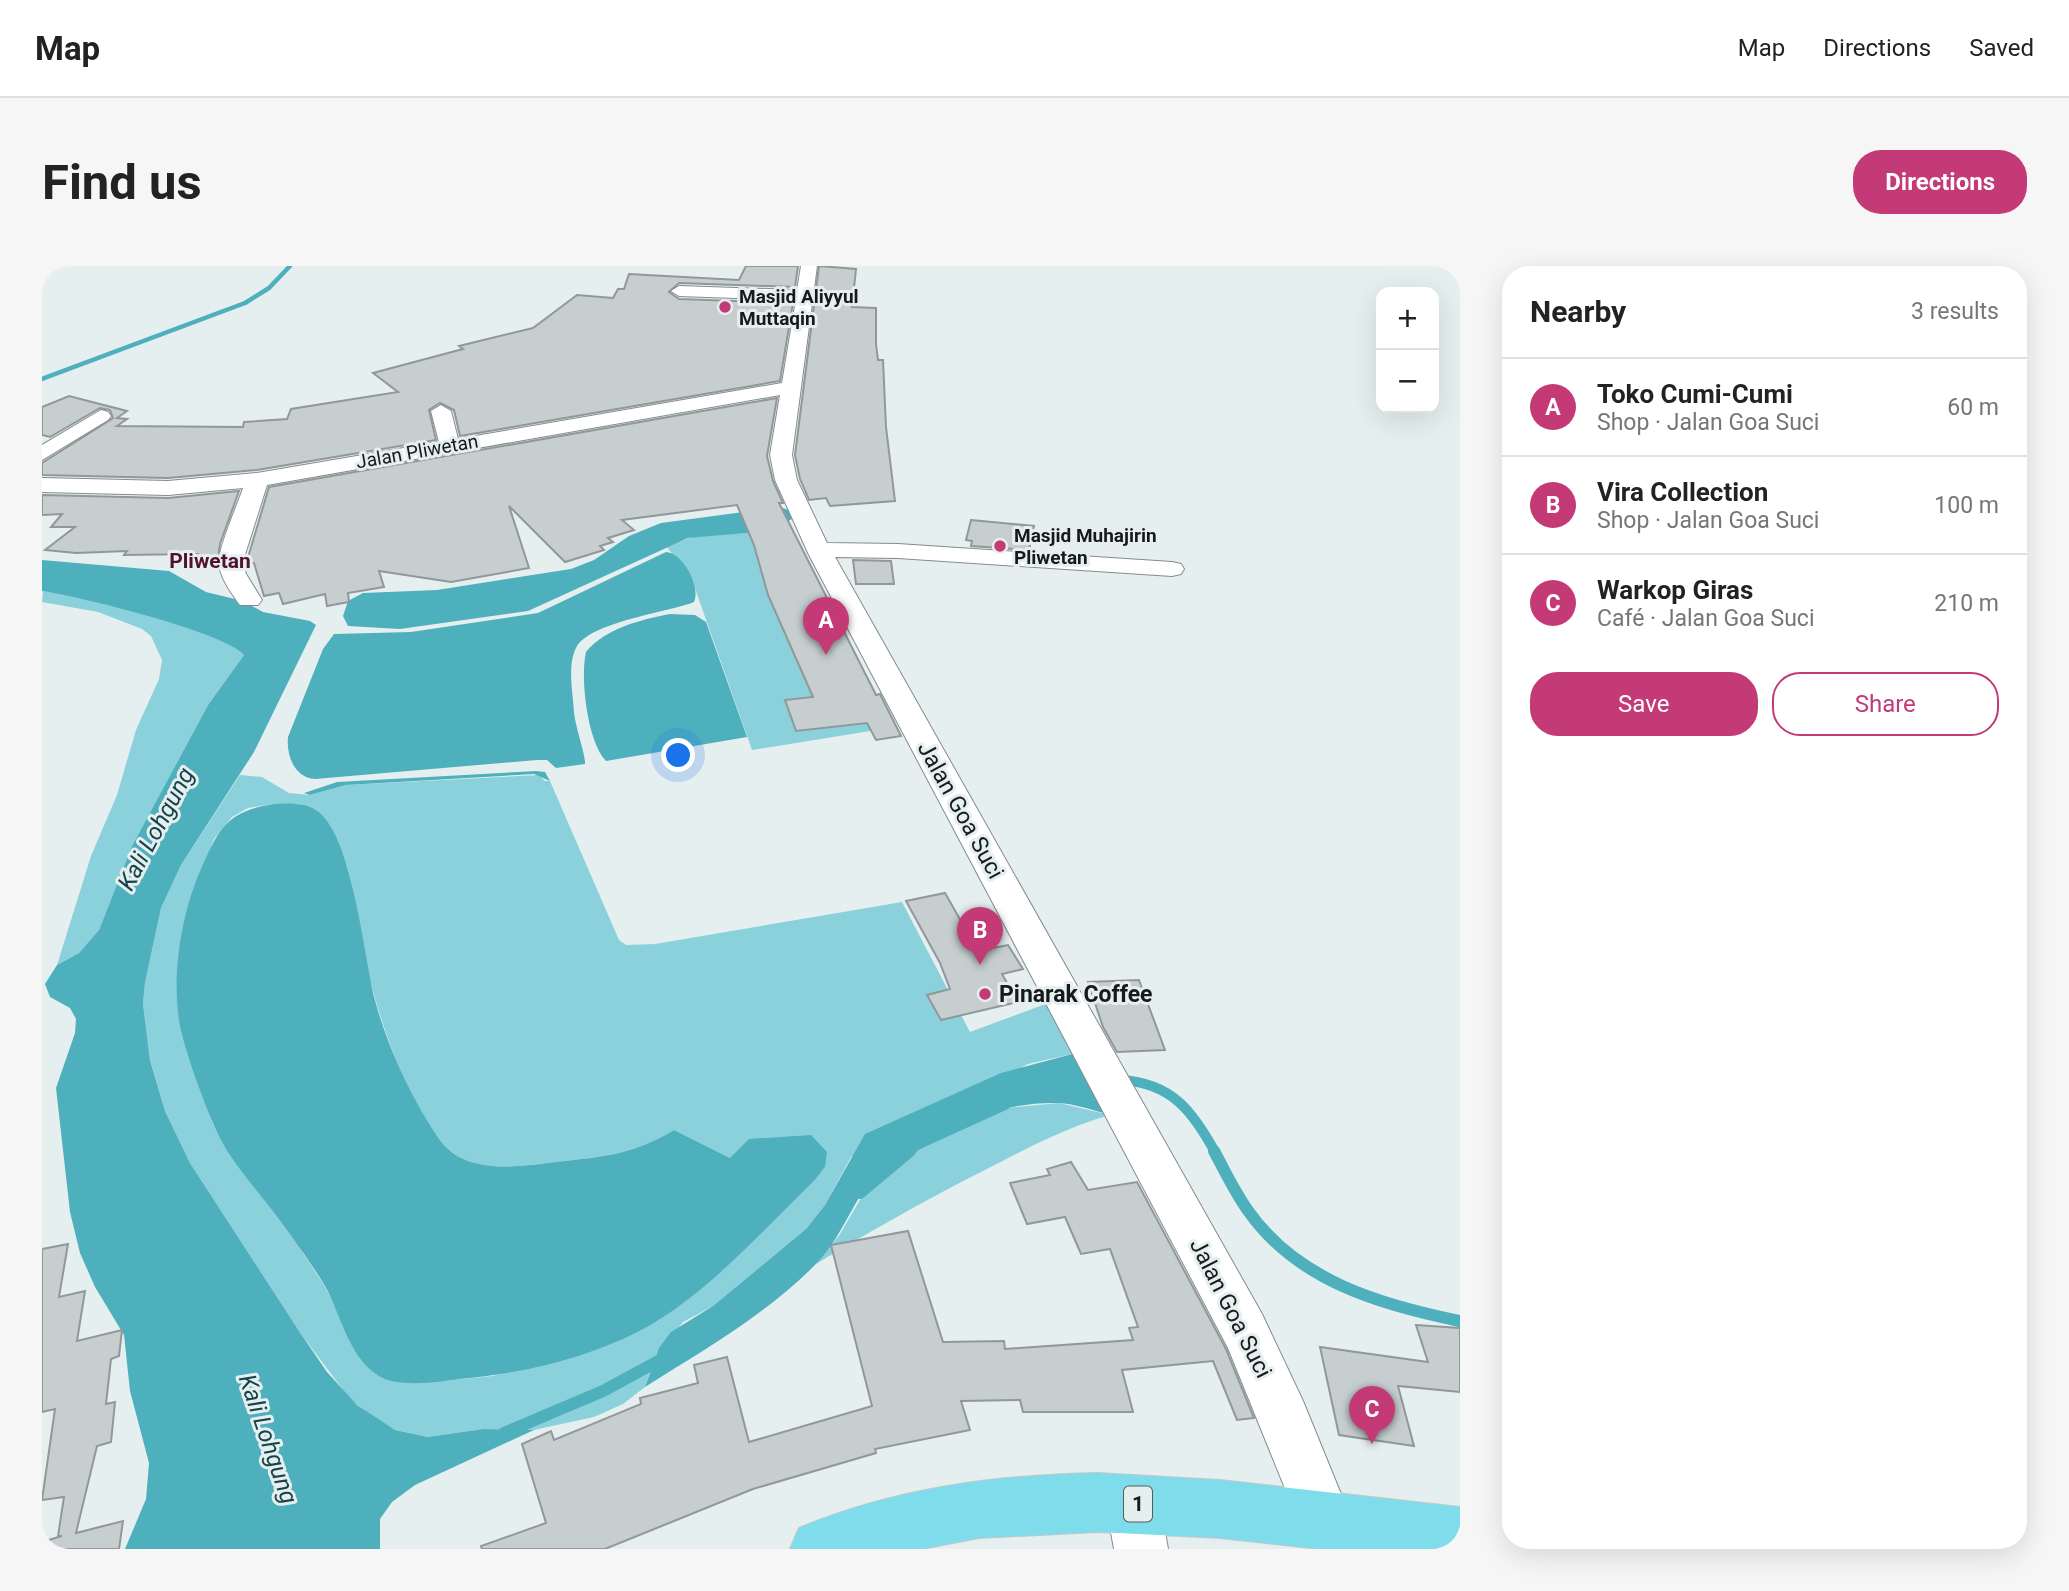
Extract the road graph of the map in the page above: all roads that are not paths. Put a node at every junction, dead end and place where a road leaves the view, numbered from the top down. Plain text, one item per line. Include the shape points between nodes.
1 (809, 266) edge
2 (740, 272) dead end
3 (679, 291) dead end
4 (734, 292) junction
5 (804, 295) junction
6 (790, 387) junction
7 (441, 411) dead end
8 (101, 416) dead end
9 (450, 446) junction
10 (42, 454) edge
11 (257, 480) junction
12 (42, 485) edge
13 (818, 550) junction
14 (1172, 569) dead end
15 (249, 600) dead end
16 (1137, 1526) edge
17 (1347, 1532) edge
18 (1460, 1537) edge
19 (820, 1549) edge

1 - 5 street, Jalan Goa Suci
2 - 4 street
3 - 4 street
4 - 5 street
5 - 6 street, Jalan Goa Suci
6 - 9 street, Jalan Pliwetan
6 - 13 street, Jalan Goa Suci via 782,464
7 - 9 street
8 - 10 street
9 - 11 street, Jalan Pliwetan
11 - 12 street, Jalan Pliwetan via 156,488
11 - 15 street via 231,561
13 - 14 street via 906,551
13 - 17 street, Jalan Goa Suci via 1133,1124
16 - 17 highway, 1
16 - 19 highway, 1 via 1024,1504 936,1516
17 - 18 highway, 1

